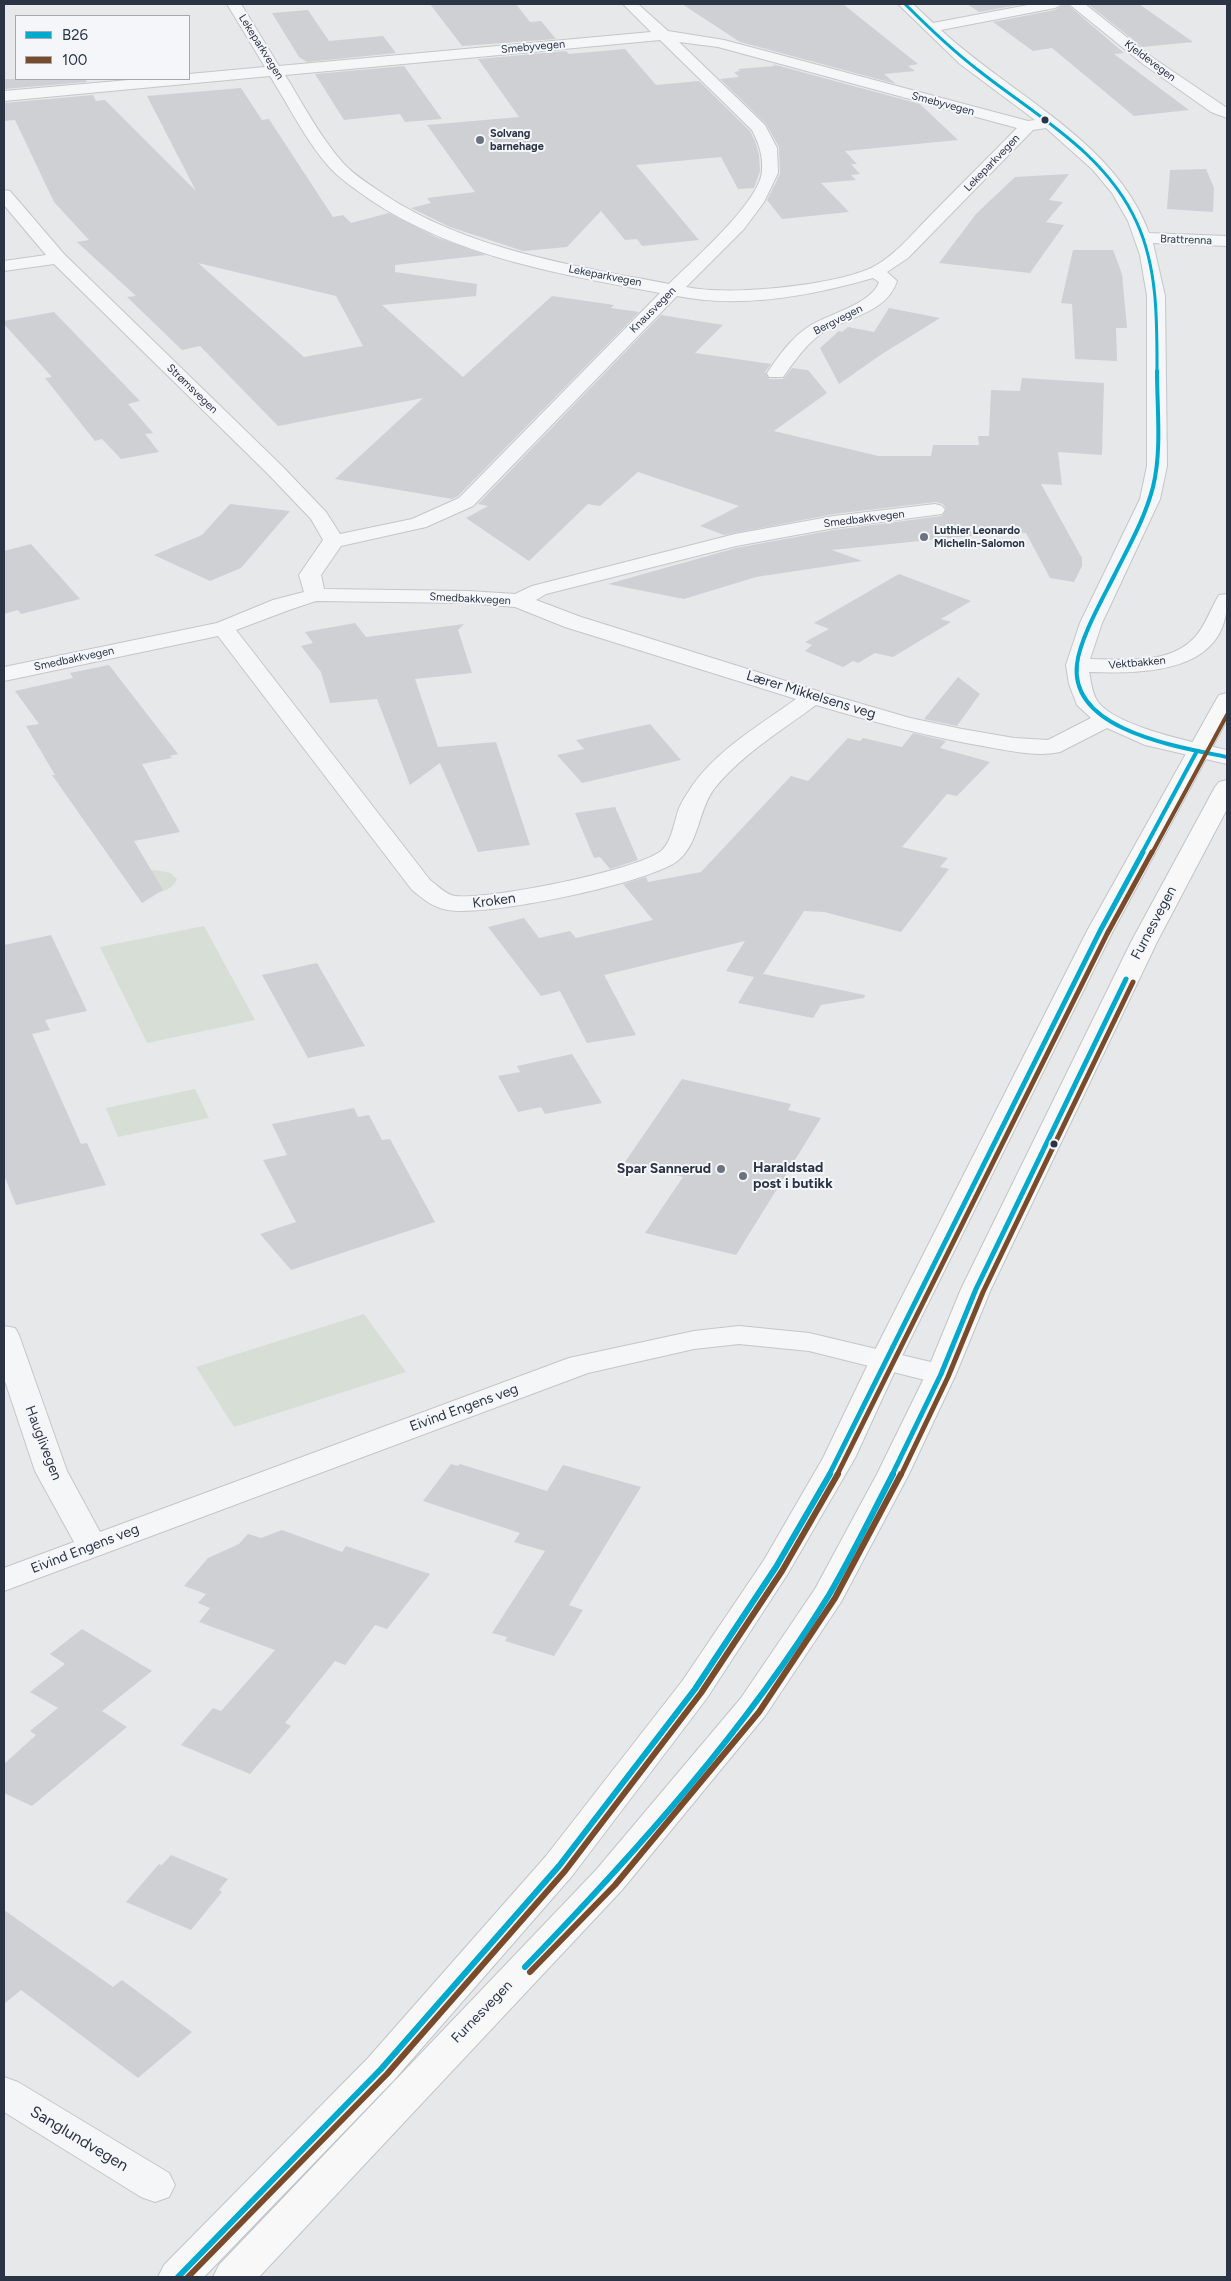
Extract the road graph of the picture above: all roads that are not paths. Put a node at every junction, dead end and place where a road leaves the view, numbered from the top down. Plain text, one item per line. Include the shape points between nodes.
1 (234, 4) edge
2 (630, 4) edge
3 (905, 4) edge
4 (1055, 4) edge
5 (1076, 4) edge
6 (930, 28) junction
7 (663, 35) junction
8 (276, 71) junction
9 (190, 79) edge
10 (178, 80) edge
11 (4, 96) edge
12 (1227, 113) edge
13 (1051, 123) junction
14 (1028, 126) junction
15 (4, 195) edge
16 (1145, 238) junction
17 (1227, 241) edge
18 (58, 258) junction
19 (4, 266) edge
20 (876, 272) junction
21 (674, 289) junction
22 (776, 373) dead end
23 (935, 510) dead end
24 (334, 541) junction
25 (315, 595) junction
26 (1227, 600) edge
27 (518, 602) junction
28 (223, 628) junction
29 (1077, 665) junction
30 (4, 674) edge
31 (813, 697) junction
32 (1227, 700) edge
33 (1107, 719) junction
34 (1197, 751) junction
35 (1227, 758) edge
36 (1227, 787) edge
37 (4, 1335) edge
38 (885, 1360) junction
39 (941, 1374) junction
40 (92, 1546) junction
41 (4, 1580) edge
42 (4, 2093) edge
43 (155, 2185) dead end
44 (178, 2277) edge
45 (233, 2277) edge

1 - 8 street, Lekeparkvegen
2 - 7 street, Knausvegen
3 - 6 street
4 - 6 street
5 - 12 street, Kjeldevegen via 1148,61
6 - 13 street via 985,76
7 - 8 street, Smebyvegen
7 - 14 street, Smebyvegen via 719,43
7 - 21 street, Knausvegen via 759,128 769,148 770,174 756,202 738,225
8 - 9 street, Smebyvegen
8 - 21 street, Lekeparkvegen via 308,125 338,166 392,207 436,229 499,253
10 - 11 street, Smebyvegen
13 - 14 street, Smebyvegen
13 - 16 street via 1076,142 1115,182
14 - 20 street, Lekeparkvegen via 902,254
15 - 18 street, Strømsvegen
16 - 17 street, Brattrenna
16 - 29 street via 1156,296 1157,466 1150,499 1091,623
18 - 19 street
18 - 24 street, Strømsvegen via 275,470 318,516
20 - 21 street, Lekeparkvegen via 824,287 772,293 698,295
20 - 22 street, Bergvegen via 888,281 884,294 815,330
21 - 24 street, Knausvegen via 466,502 420,523
23 - 27 street, Smedbakkvegen via 834,522 735,540 539,590
24 - 25 street via 310,575
25 - 27 street, Smedbakkvegen via 469,597
25 - 28 street, Smedbakkvegen
26 - 29 street, Vektbakken via 1204,641 1182,658 1156,664
27 - 31 street, Lærer Mikkelsens veg
28 - 30 street, Smedbakkvegen
28 - 31 street, Kroken via 421,885 448,903 482,904 533,895 648,868 670,856 691,806 706,784 727,763
29 - 33 street via 1088,705
31 - 33 street, Lærer Mikkelsens veg via 906,724 1014,745 1052,747
32 - 34 main road
33 - 34 street via 1153,740
34 - 35 street
34 - 38 main road via 1100,931
36 - 39 main road, Furnesvegen via 1144,942 1076,1080 976,1289
37 - 40 street, Hauglivegen via 51,1470
38 - 39 street, Eivind Engens veg
38 - 40 street, Eivind Engens veg via 809,1342 739,1335 694,1340 580,1365
38 - 44 main road via 839,1458 776,1566 695,1688 559,1866 380,2069
39 - 45 main road, Furnesvegen via 893,1474 829,1594 752,1707 609,1880
40 - 41 street, Eivind Engens veg
42 - 43 street, Sanglundvegen

